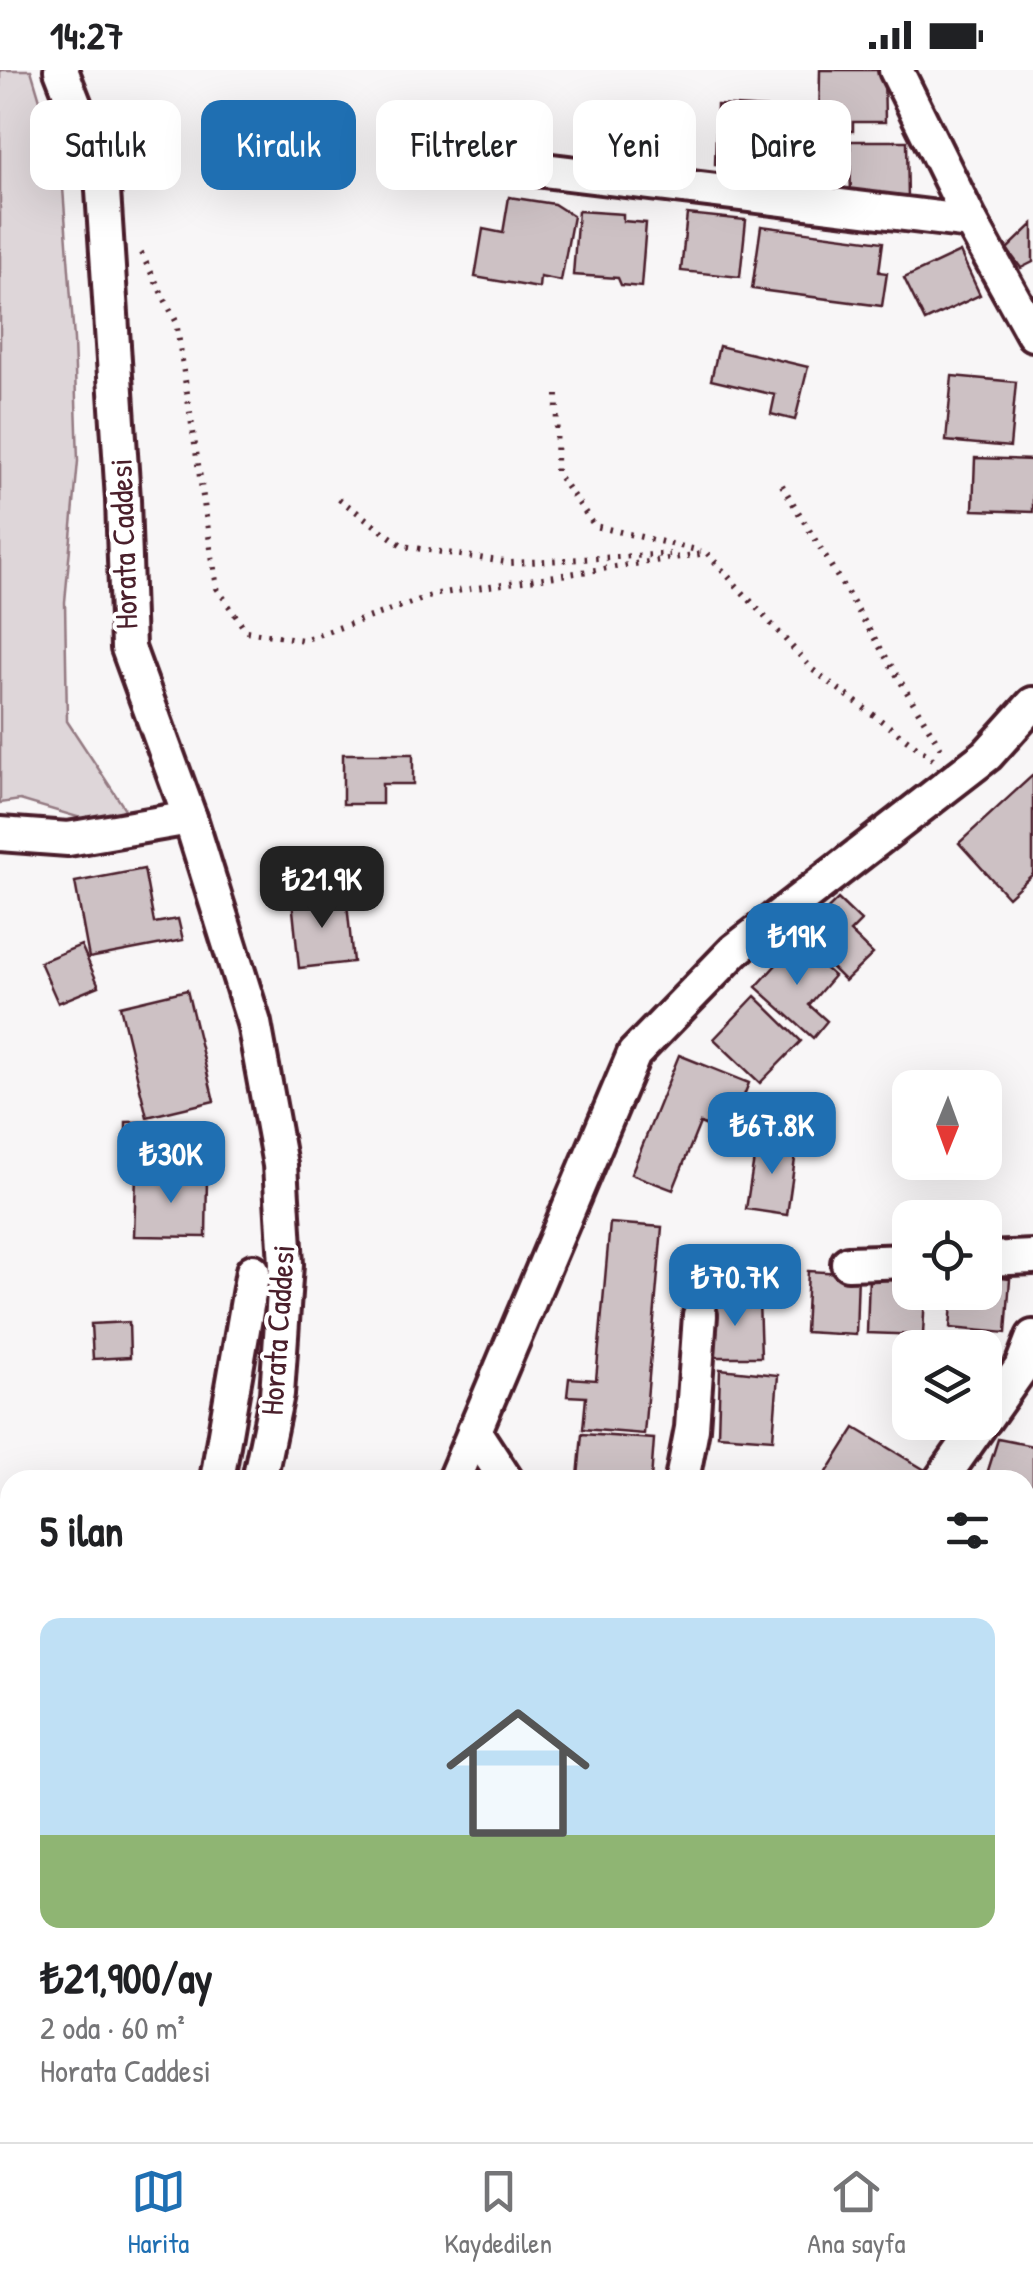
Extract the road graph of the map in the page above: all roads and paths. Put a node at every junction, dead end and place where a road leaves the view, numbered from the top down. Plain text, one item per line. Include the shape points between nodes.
1 (61, 70) edge
2 (896, 70) edge
3 (553, 171) edge
4 (972, 222) junction
5 (135, 240) dead end
6 (1033, 334) edge
7 (557, 395) dead end
8 (782, 485) dead end
9 (338, 500) dead end
10 (706, 552) junction
11 (1033, 704) edge
12 (958, 777) junction
13 (190, 818) junction
14 (0, 834) edge
15 (1033, 1257) edge
16 (1002, 1258) edge
17 (892, 1262) edge
18 (848, 1263) dead end
19 (253, 1271) dead end
20 (700, 1315) dead end
21 (1033, 1337) edge
22 (1002, 1395) edge
23 (474, 1430) junction
24 (970, 1440) edge
25 (219, 1470) edge
26 (261, 1470) edge
27 (458, 1470) edge
28 (500, 1470) edge
29 (684, 1470) edge
30 (949, 1470) edge

1 - 13 street, Horata Caddesi via 102,175 128,648
2 - 4 street
3 - 4 street
4 - 6 street
5 - 10 path via 176,321 217,588 246,631 303,640 437,594
7 - 10 path via 556,472 595,526
8 - 12 path
9 - 10 path via 402,546 510,563
10 - 12 path via 813,670
11 - 12 street via 987,756
12 - 23 street via 735,950 634,1054
13 - 14 street via 68,840
13 - 26 street, Horata Caddesi via 254,1023 280,1165 286,1264 277,1394
15 - 16 street
17 - 18 street
19 - 25 street
20 - 29 street
21 - 22 street
23 - 27 street
23 - 28 street
24 - 30 street

